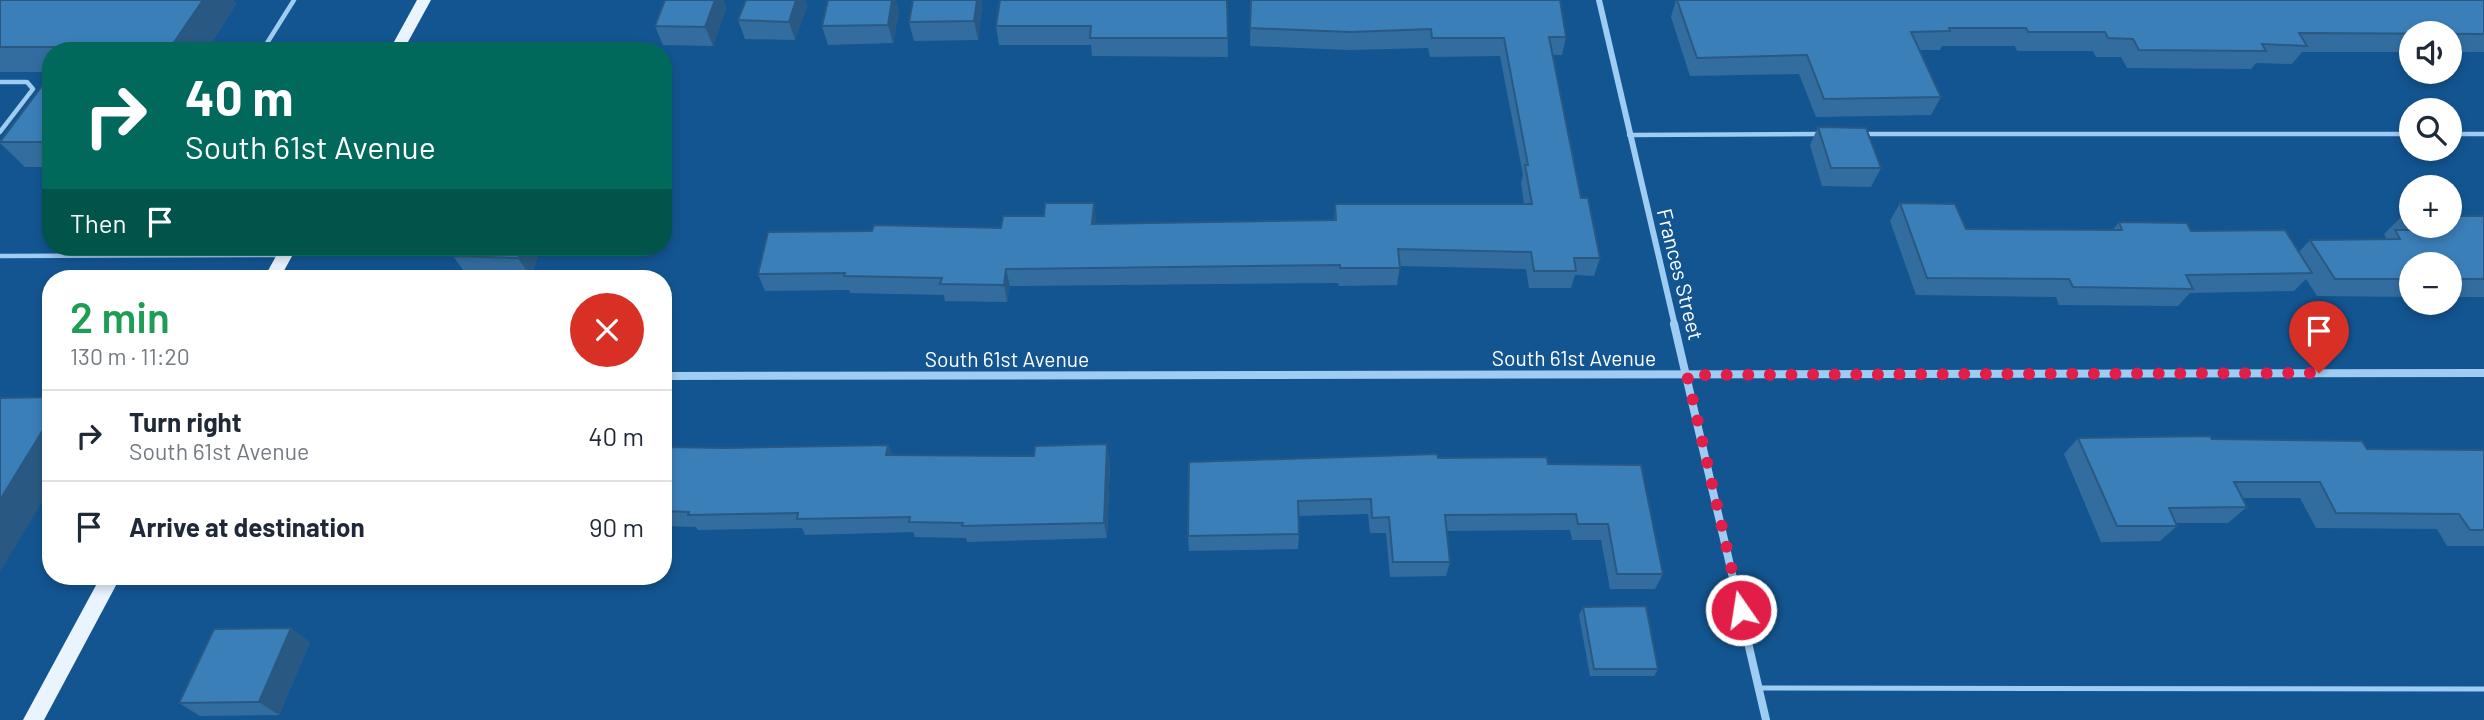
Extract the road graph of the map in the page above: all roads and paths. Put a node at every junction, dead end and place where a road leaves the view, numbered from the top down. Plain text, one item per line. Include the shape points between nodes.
1 (294, 0) edge
2 (424, 0) edge
3 (1599, 0) edge
4 (268, 42) edge
5 (401, 42) edge
6 (0, 82) edge
7 (0, 132) edge
8 (1825, 134) edge
9 (1853, 134) edge
10 (2399, 134) edge
11 (2462, 134) edge
12 (2484, 134) edge
13 (1629, 135) junction
14 (42, 255) edge
15 (0, 256) edge
16 (2484, 373) edge
17 (1687, 375) junction
18 (672, 376) edge
19 (106, 585) edge
20 (1759, 688) junction
21 (2484, 689) edge
22 (33, 720) edge
23 (1766, 720) edge

1 - 4 lane
2 - 5 main road
3 - 13 street, Frances Street
6 - 7 lane via 27,82 33,89
8 - 13 lane
9 - 10 lane
11 - 12 lane
13 - 17 street, Frances Street
14 - 15 lane
16 - 17 street, South 61st Avenue
17 - 18 street, South 61st Avenue
17 - 20 street, Frances Street
19 - 22 main road
20 - 21 lane
20 - 23 street, Frances Street

